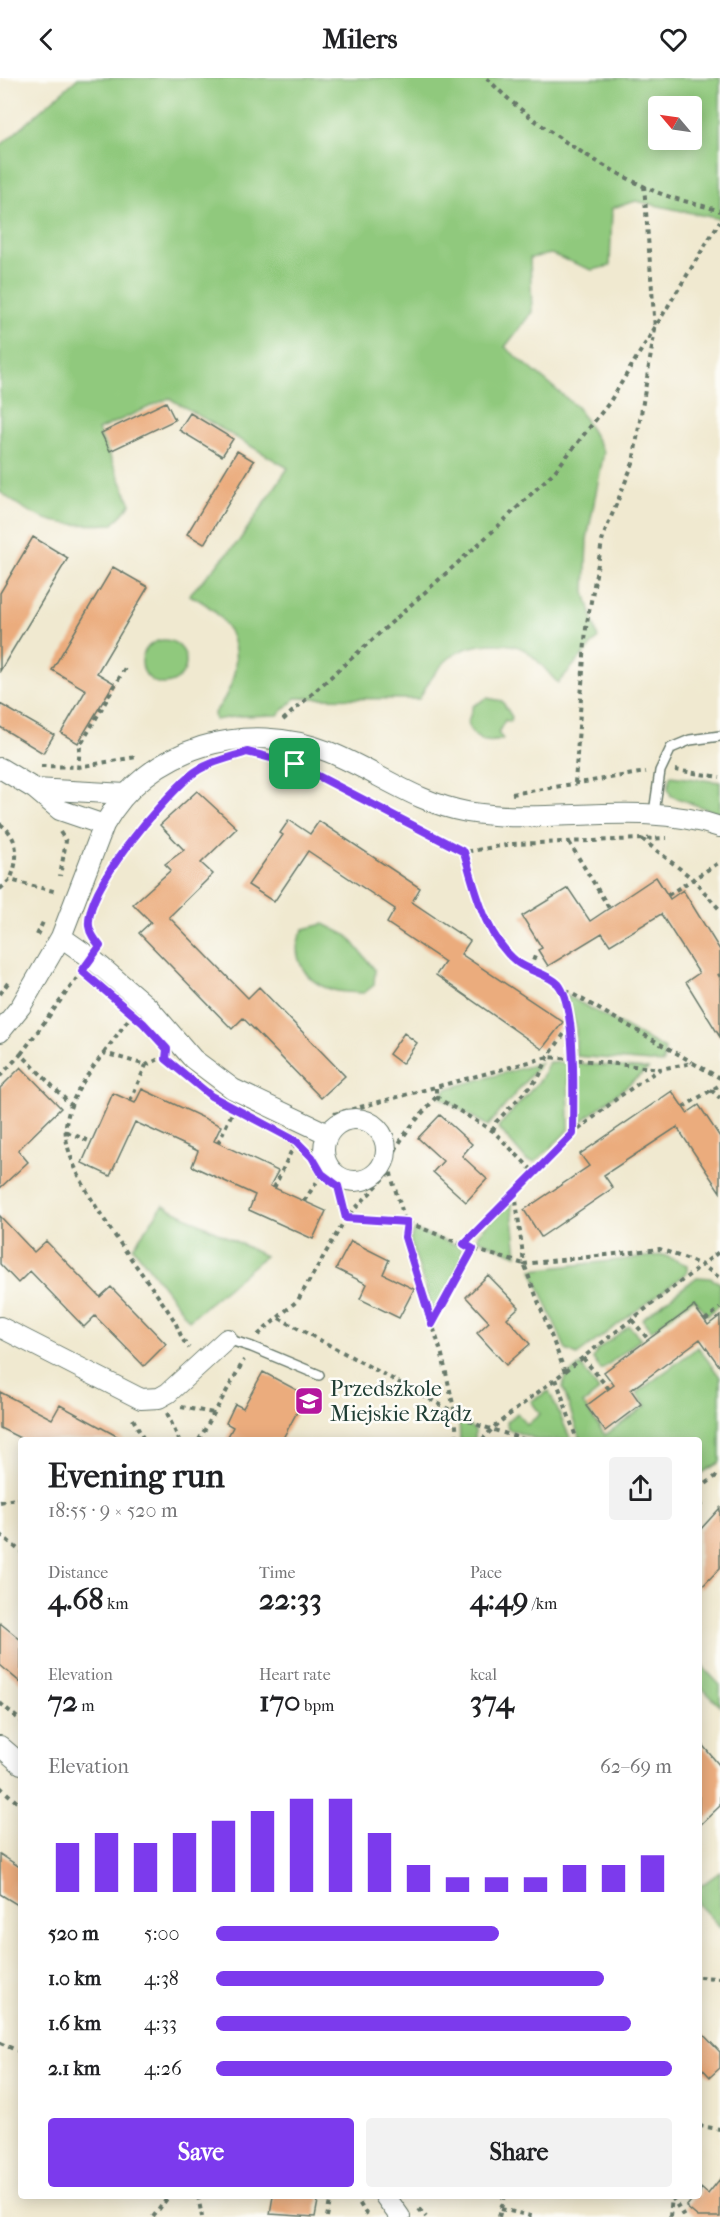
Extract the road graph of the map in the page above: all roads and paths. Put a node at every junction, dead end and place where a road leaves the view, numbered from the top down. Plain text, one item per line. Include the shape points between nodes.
1 (488, 78) edge
2 (644, 185) junction
3 (720, 211) edge
4 (720, 222) edge
5 (655, 329) junction
6 (125, 668) dead end
7 (278, 725) dead end
8 (720, 736) edge
9 (143, 754) dead end
10 (295, 764) dead end
11 (41, 766) dead end
12 (78, 767) junction
13 (0, 768) edge
14 (202, 769) dead end
15 (660, 771) junction
16 (720, 777) edge
17 (35, 789) junction
18 (85, 792) junction
19 (126, 794) junction
20 (654, 813) junction
21 (0, 824) edge
22 (53, 824) dead end
23 (104, 825) junction
24 (720, 827) edge
25 (669, 838) dead end
26 (642, 839) junction
27 (569, 842) junction
28 (464, 852) junction
29 (720, 862) edge
30 (104, 877) dead end
31 (693, 879) junction
32 (10, 880) junction
33 (44, 888) dead end
34 (0, 889) edge
35 (668, 895) dead end
36 (52, 902) dead end
37 (609, 908) dead end
38 (720, 910) edge
39 (47, 913) dead end
40 (61, 937) junction
41 (32, 944) dead end
42 (535, 956) dead end
43 (530, 969) junction
44 (14, 974) dead end
45 (90, 977) dead end
46 (558, 984) junction
47 (0, 994) edge
48 (138, 1018) dead end
49 (571, 1024) junction
50 (0, 1032) edge
51 (167, 1049) dead end
52 (104, 1053) junction
53 (21, 1054) junction
54 (548, 1057) junction
55 (572, 1059) junction
56 (693, 1063) junction
57 (146, 1065) junction
58 (660, 1069) junction
59 (0, 1076) edge
60 (720, 1078) edge
61 (720, 1084) edge
62 (436, 1088) junction
63 (711, 1090) junction
64 (436, 1097) junction
65 (720, 1098) edge
66 (130, 1101) dead end
67 (227, 1104) dead end
68 (71, 1105) junction
69 (683, 1107) dead end
70 (234, 1108) junction
71 (245, 1114) dead end
72 (326, 1125) joint
73 (493, 1131) junction
74 (66, 1132) junction
75 (573, 1134) junction
76 (285, 1136) dead end
77 (296, 1141) junction
78 (91, 1142) dead end
79 (218, 1143) dead end
80 (391, 1171) junction
81 (534, 1172) junction
82 (322, 1174) junction
83 (274, 1188) dead end
84 (515, 1191) junction
85 (304, 1201) dead end
86 (346, 1218) junction
87 (407, 1222) junction
88 (464, 1244) junction
89 (473, 1249) junction
90 (720, 1251) edge
91 (524, 1264) junction
92 (702, 1265) junction
93 (720, 1278) edge
94 (720, 1308) edge
95 (279, 1318) junction
96 (632, 1320) junction
97 (705, 1320) dead end
98 (432, 1324) junction
99 (0, 1327) edge
100 (227, 1340) joint
101 (648, 1340) dead end
102 (252, 1347) junction
103 (583, 1358) junction
104 (202, 1364) junction
105 (565, 1372) junction
106 (319, 1375) dead end
107 (556, 1379) junction
108 (609, 1389) dead end
109 (455, 1413) junction
110 (492, 1430) junction
111 (201, 1437) edge
112 (457, 1437) edge
113 (485, 1437) edge
114 (516, 1437) edge
115 (576, 1437) edge
116 (720, 1473) edge
117 (702, 1488) edge
118 (18, 1499) edge
119 (0, 1502) edge
120 (0, 1534) edge
121 (18, 1549) edge
122 (0, 1703) edge
123 (18, 1718) edge
124 (2, 1750) edge
125 (18, 1762) edge
126 (0, 1787) edge
127 (18, 1803) edge
128 (702, 1977) edge
129 (720, 1978) edge
130 (0, 2043) edge
131 (18, 2051) edge
132 (702, 2126) edge
133 (720, 2129) edge
134 (167, 2199) edge
135 (199, 2199) edge
136 (330, 2199) edge
137 (357, 2199) edge
138 (388, 2199) edge
139 (503, 2199) edge
140 (673, 2199) edge
141 (674, 2199) edge
142 (501, 2209) junction
143 (153, 2217) edge
144 (202, 2217) edge
145 (327, 2217) edge
146 (368, 2217) edge
147 (400, 2217) edge
148 (499, 2217) edge
149 (535, 2217) edge
150 (670, 2217) edge
151 (684, 2217) edge

1 - 2 path via 536,120
2 - 3 path
2 - 5 path
4 - 5 path
5 - 7 path via 609,403 555,471
5 - 15 path via 633,463 603,537 586,628 575,783
6 - 12 path via 80,746
8 - 15 lane via 690,740 671,748
9 - 12 path
10 - 28 path
11 - 12 path
13 - 17 street
14 - 30 path via 192,774
15 - 16 path
15 - 20 lane
17 - 18 street
17 - 23 street via 60,810
18 - 19 street
18 - 23 street
19 - 20 street via 142,778 183,752 252,737 310,745 417,797 465,812 519,816
19 - 23 street
20 - 24 street
21 - 32 path via 16,846 16,866
22 - 36 path via 66,842
23 - 40 street
25 - 26 path
26 - 27 path
26 - 31 path
27 - 28 path via 513,844
27 - 37 path
28 - 43 path via 487,924 503,950
29 - 31 path
31 - 35 path
31 - 38 path
32 - 33 path
32 - 34 path
39 - 41 path
40 - 50 street via 21,1006
40 - 72 street via 148,1007 193,1059 233,1089
42 - 43 path
43 - 46 path
44 - 47 path
45 - 53 path via 82,971
46 - 49 path
46 - 56 path
48 - 52 path via 133,1014
49 - 54 path
49 - 55 path
51 - 57 path via 166,1059
52 - 57 path
52 - 68 path
53 - 59 path
53 - 68 path
54 - 55 path
54 - 62 path
54 - 73 path via 539,1077 496,1122
55 - 58 path
55 - 75 path
56 - 58 path
56 - 60 path
57 - 66 path
58 - 75 path
61 - 63 path
62 - 64 path
62 - 72 path
63 - 65 path
63 - 69 path
64 - 73 path
64 - 80 path via 397,1146
67 - 70 path
68 - 74 path
70 - 71 path
70 - 79 path
73 - 81 path
74 - 78 path
74 - 104 path via 73,1159 103,1219 174,1320 185,1345
75 - 81 path
76 - 77 path
77 - 82 path
77 - 83 path
80 - 86 path
80 - 87 path
81 - 84 path
82 - 85 path
82 - 86 path via 338,1186
84 - 88 path
84 - 91 path
86 - 87 path
86 - 95 path via 298,1300
87 - 88 path
87 - 98 path via 405,1237
88 - 89 path
89 - 91 path
89 - 98 path
90 - 92 path
91 - 92 path via 660,1249
91 - 105 path
92 - 93 path
92 - 96 path
94 - 97 path
95 - 102 path via 261,1331
95 - 109 path
96 - 101 path
96 - 103 path
98 - 109 path
99 - 104 street via 141,1399 168,1393
100 - 102 lane
100 - 104 street
102 - 106 lane
102 - 111 path
103 - 105 path
103 - 108 path
105 - 107 path
107 - 110 path
107 - 115 path
109 - 110 path
109 - 112 path
110 - 113 path
110 - 114 path
116 - 117 path
118 - 119 path
120 - 121 path
122 - 123 path
124 - 125 street
126 - 127 path
128 - 129 path
130 - 131 path
132 - 133 path
134 - 143 path
135 - 144 path
136 - 145 path
137 - 146 path
138 - 147 street
139 - 142 path
140 - 150 path
141 - 151 path
142 - 148 path
142 - 149 path

